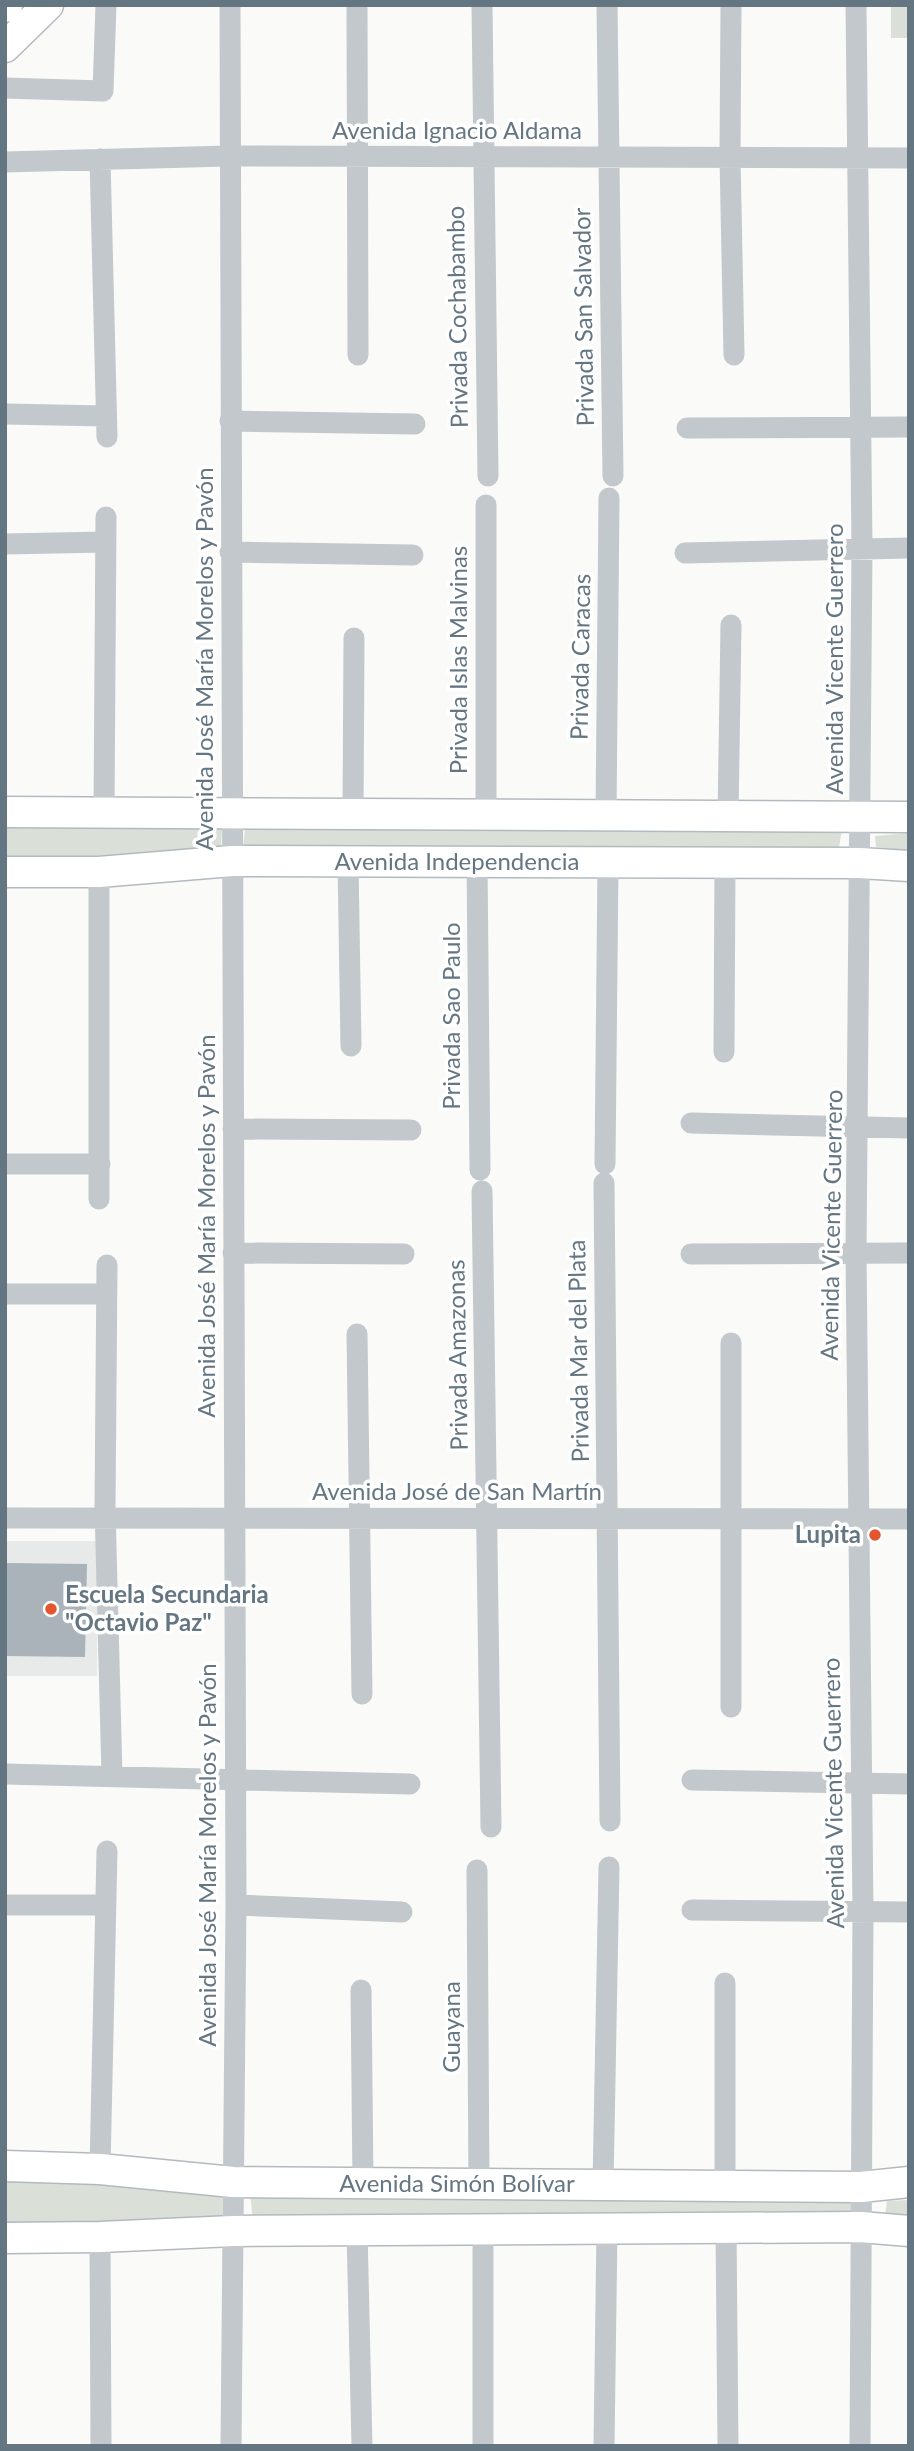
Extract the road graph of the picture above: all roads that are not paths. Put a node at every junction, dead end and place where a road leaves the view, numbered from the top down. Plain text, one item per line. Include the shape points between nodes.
1 (48, 5) edge
2 (106, 5) edge
3 (230, 5) edge
4 (357, 5) edge
5 (482, 5) edge
6 (607, 5) edge
7 (732, 5) edge
8 (856, 5) edge
9 (10, 35) edge
10 (5, 88) edge
11 (228, 156) junction
12 (357, 156) junction
13 (482, 157) junction
14 (608, 157) junction
15 (730, 157) junction
16 (855, 158) junction
17 (909, 158) edge
18 (100, 159) junction
19 (5, 162) edge
20 (358, 355) dead end
21 (734, 355) dead end
22 (5, 414) edge
23 (230, 421) junction
24 (415, 424) dead end
25 (860, 427) junction
26 (909, 427) edge
27 (687, 428) dead end
28 (488, 476) dead end
29 (613, 476) dead end
30 (609, 498) dead end
31 (486, 505) dead end
32 (106, 517) dead end
33 (106, 542) junction
34 (5, 544) edge
35 (862, 548) junction
36 (909, 548) edge
37 (230, 552) junction
38 (685, 553) dead end
39 (413, 555) dead end
40 (731, 625) dead end
41 (354, 638) dead end
42 (104, 812) junction
43 (233, 812) junction
44 (5, 813) edge
45 (354, 814) junction
46 (486, 815) junction
47 (606, 816) junction
48 (728, 817) junction
49 (909, 817) edge
50 (861, 818) junction
51 (232, 861) junction
52 (348, 862) junction
53 (477, 862) junction
54 (608, 863) junction
55 (725, 863) junction
56 (860, 863) junction
57 (909, 866) edge
58 (5, 872) edge
59 (99, 872) junction
60 (351, 1046) dead end
61 (724, 1052) dead end
62 (691, 1124) dead end
63 (859, 1126) junction
64 (909, 1128) edge
65 (233, 1129) junction
66 (411, 1130) dead end
67 (5, 1164) edge
68 (100, 1164) junction
69 (481, 1180) joint
70 (99, 1199) dead end
71 (856, 1252) junction
72 (233, 1253) junction
73 (909, 1253) edge
74 (404, 1254) dead end
75 (691, 1254) dead end
76 (107, 1265) dead end
77 (5, 1294) edge
78 (107, 1294) junction
79 (357, 1334) dead end
80 (731, 1343) dead end
81 (5, 1518) edge
82 (106, 1518) junction
83 (233, 1518) junction
84 (360, 1518) junction
85 (487, 1518) junction
86 (607, 1518) junction
87 (731, 1519) junction
88 (857, 1519) junction
89 (909, 1519) edge
90 (362, 1694) dead end
91 (732, 1707) dead end
92 (5, 1774) edge
93 (112, 1776) junction
94 (235, 1777) junction
95 (692, 1780) dead end
96 (410, 1783) dead end
97 (860, 1783) junction
98 (909, 1784) edge
99 (610, 1821) dead end
100 (491, 1827) dead end
101 (107, 1851) dead end
102 (610, 1867) dead end
103 (478, 1870) dead end
104 (5, 1905) edge
105 (106, 1905) junction
106 (236, 1905) junction
107 (692, 1910) dead end
108 (402, 1912) dead end
109 (863, 1912) junction
110 (909, 1912) edge
111 (725, 1983) dead end
112 (361, 1990) dead end
113 (5, 2166) edge
114 (100, 2169) junction
115 (233, 2182) junction
116 (909, 2182) edge
117 (362, 2183) junction
118 (479, 2185) junction
119 (603, 2185) junction
120 (725, 2186) junction
121 (861, 2187) junction
122 (861, 2227) junction
123 (726, 2228) junction
124 (483, 2229) junction
125 (607, 2229) junction
126 (357, 2230) junction
127 (233, 2231) junction
128 (909, 2231) edge
129 (5, 2238) edge
130 (100, 2238) junction
131 (101, 2446) edge
132 (231, 2446) edge
133 (362, 2446) edge
134 (483, 2446) edge
135 (604, 2446) edge
136 (728, 2446) edge
137 (860, 2446) edge

1 - 9 main road
2 - 10 street via 103,91
3 - 11 street, Avenida José María Morelos y Pavón
4 - 12 street
5 - 13 street, Privada Cochabambo
6 - 14 street, Privada San Salvador
7 - 15 street
8 - 16 street, Avenida Vicente Guerrero
11 - 12 street, Avenida Ignacio Aldama
11 - 18 street, Avenida Ignacio Aldama
11 - 23 street, Avenida José María Morelos y Pavón
12 - 13 street, Avenida Ignacio Aldama
12 - 20 street
13 - 14 street, Avenida Ignacio Aldama
13 - 28 street, Privada Cochabambo
14 - 15 street, Avenida Ignacio Aldama
14 - 29 street, Privada San Salvador
15 - 16 street, Avenida Ignacio Aldama
15 - 21 street
16 - 17 street, Avenida Ignacio Aldama
16 - 25 street, Avenida Vicente Guerrero
18 - 19 street, Avenida Ignacio Aldama
18 - 22 street via 107,427
23 - 24 street
23 - 37 street, Avenida José María Morelos y Pavón
25 - 26 street
25 - 27 street
25 - 35 street, Avenida Vicente Guerrero
30 - 47 street, Privada Caracas
31 - 46 street, Privada Islas Malvinas
32 - 33 street
33 - 34 street
33 - 42 street
35 - 36 street
35 - 38 street
35 - 50 street, Avenida Vicente Guerrero
37 - 39 street
37 - 43 street, Avenida José María Morelos y Pavón
40 - 48 street
41 - 45 street
42 - 43 main road, Avenida Independencia
42 - 44 main road, Avenida Independencia
43 - 45 main road, Avenida Independencia
43 - 51 street, Avenida José María Morelos y Pavón
45 - 46 main road, Avenida Independencia
46 - 47 main road, Avenida Independencia
47 - 48 main road, Avenida Independencia
48 - 50 main road, Avenida Independencia
49 - 50 main road, Avenida Independencia
50 - 56 street, Avenida Vicente Guerrero
51 - 52 main road, Avenida Independencia
51 - 59 main road, Avenida Independencia
51 - 65 street, Avenida José María Morelos y Pavón
52 - 53 main road, Avenida Independencia
52 - 60 street
53 - 54 main road, Avenida Independencia
53 - 69 street, Privada Sao Paulo
54 - 55 main road, Avenida Independencia
54 - 86 street, Privada Mar del Plata
55 - 56 main road, Avenida Independencia
55 - 61 street
56 - 57 main road, Avenida Independencia
56 - 63 street, Avenida Vicente Guerrero
58 - 59 main road, Avenida Independencia
59 - 68 street
62 - 63 street
63 - 64 street
63 - 71 street, Avenida Vicente Guerrero
65 - 66 street
65 - 72 street, Avenida José María Morelos y Pavón
67 - 68 street
68 - 70 street
69 - 85 street, Privada Amazonas
71 - 73 street
71 - 75 street
71 - 88 street, Avenida Vicente Guerrero
72 - 74 street
72 - 83 street, Avenida José María Morelos y Pavón
76 - 78 street
77 - 78 street
78 - 82 street
79 - 84 street
80 - 87 street
81 - 82 street, Avenida José de San Martín
82 - 83 street, Avenida José de San Martín
82 - 93 street
83 - 84 street, Avenida José de San Martín
83 - 94 street, Avenida José María Morelos y Pavón
84 - 85 street, Avenida José de San Martín
84 - 90 street
85 - 86 street, Avenida José de San Martín
85 - 100 street, Privada Amazonas
86 - 87 street, Avenida José de San Martín
86 - 99 street, Privada Mar del Plata
87 - 88 street, Avenida José de San Martín
87 - 91 street
88 - 89 street, Avenida José de San Martín
88 - 97 street, Avenida Vicente Guerrero
92 - 93 street
93 - 94 street
94 - 96 street
94 - 106 street, Avenida José María Morelos y Pavón
95 - 97 street
97 - 98 street
97 - 109 street, Avenida Vicente Guerrero
101 - 105 street
102 - 119 street
103 - 118 street, Guayana
104 - 105 street
105 - 114 street
106 - 108 street
106 - 115 street, Avenida José María Morelos y Pavón
107 - 109 street
109 - 110 street
109 - 121 street, Avenida Vicente Guerrero
111 - 120 street
112 - 117 street
113 - 114 main road, Avenida Simón Bolívar
114 - 115 main road, Avenida Simón Bolívar
115 - 117 main road, Avenida Simón Bolívar
115 - 127 street, Avenida José María Morelos y Pavón
116 - 121 main road, Avenida Simón Bolívar
117 - 118 main road, Avenida Simón Bolívar
118 - 119 main road, Avenida Simón Bolívar
119 - 120 main road, Avenida Simón Bolívar
120 - 121 main road, Avenida Simón Bolívar
121 - 122 street, Avenida Vicente Guerrero
122 - 123 main road, Avenida Simón Bolívar
122 - 128 main road, Avenida Simón Bolívar
122 - 137 street, Avenida Vicente Guerrero
123 - 125 main road, Avenida Simón Bolívar
123 - 136 street
124 - 125 main road, Avenida Simón Bolívar
124 - 126 main road, Avenida Simón Bolívar
124 - 134 street
125 - 135 street
126 - 127 main road, Avenida Simón Bolívar
126 - 133 street
127 - 130 main road, Avenida Simón Bolívar
127 - 132 street, Avenida José María Morelos y Pavón
129 - 130 main road, Avenida Simón Bolívar
130 - 131 street

